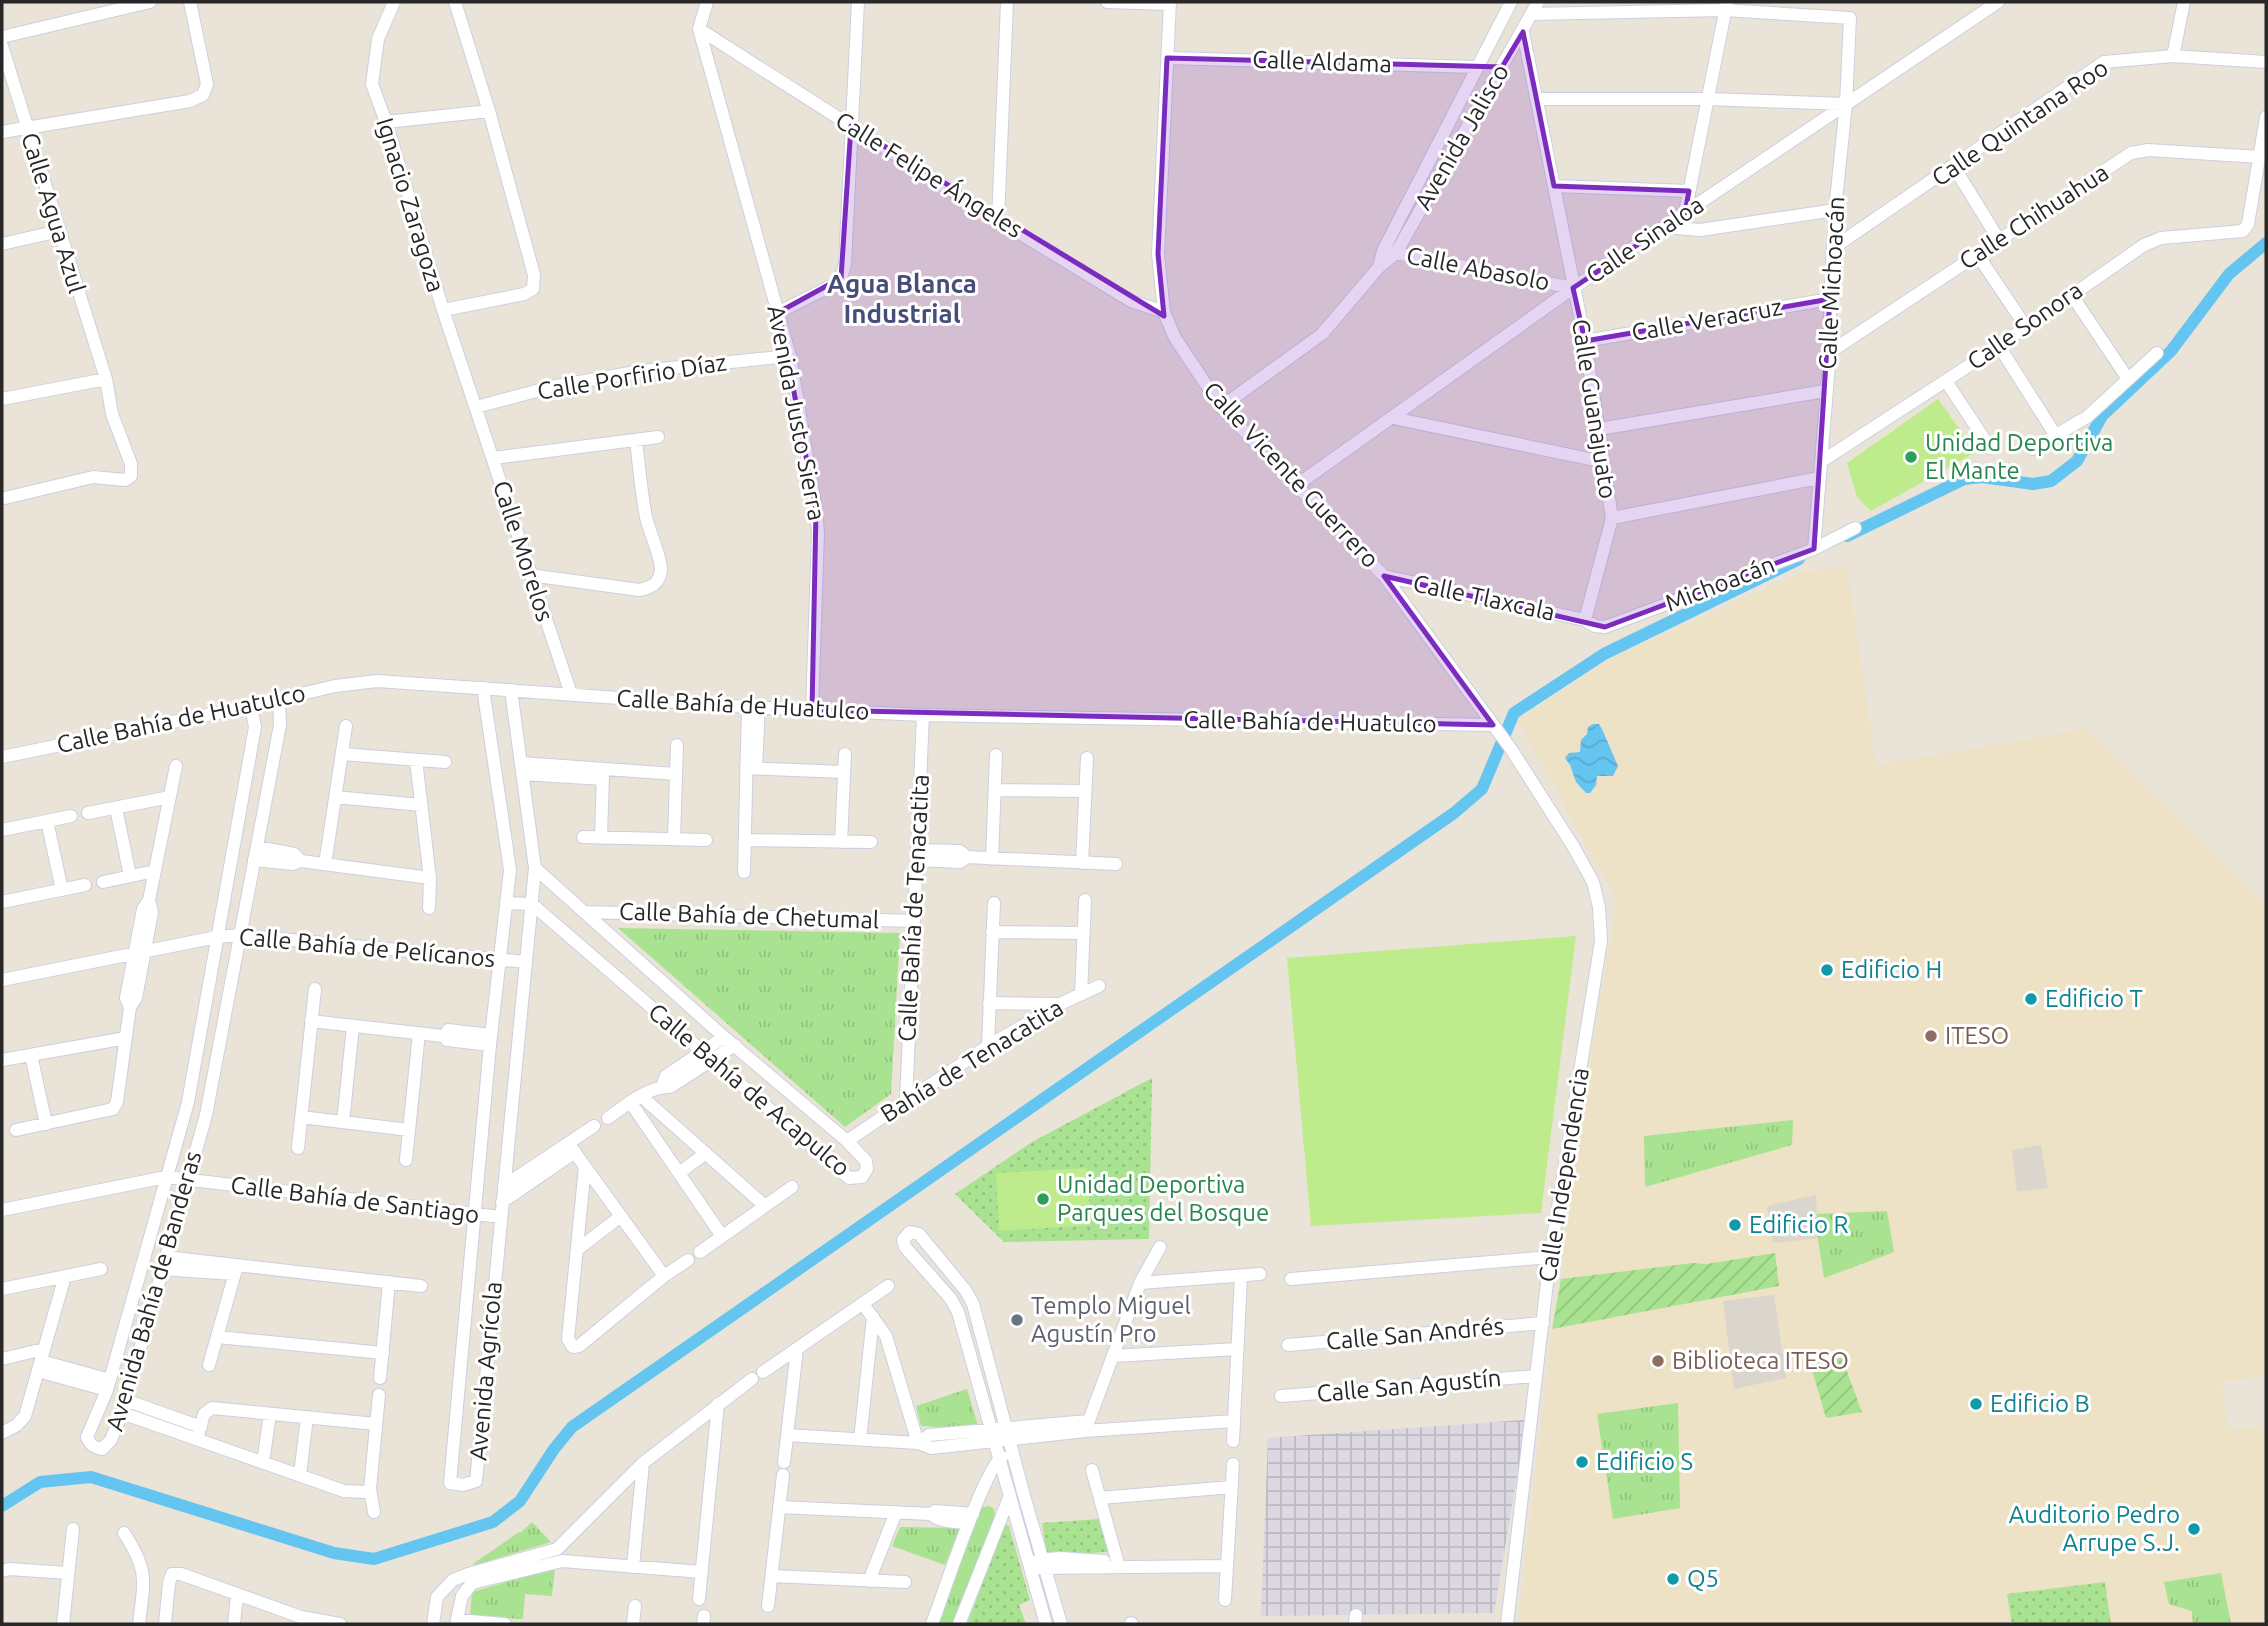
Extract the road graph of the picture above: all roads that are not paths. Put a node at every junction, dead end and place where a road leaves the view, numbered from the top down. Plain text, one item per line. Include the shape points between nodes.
1 (150, 2) edge
2 (190, 2) edge
3 (394, 2) edge
4 (455, 2) edge
5 (707, 2) edge
6 (858, 2) edge
7 (1007, 2) edge
8 (1107, 2) edge
9 (1510, 2) edge
10 (1538, 2) edge
11 (1998, 2) edge
12 (2183, 2) edge
13 (1169, 3) edge
14 (1661, 6) edge
15 (1726, 6) edge
16 (1531, 14) junction
17 (699, 29) junction
18 (1522, 32) junction
19 (2, 37) edge
20 (2, 46) edge
21 (2174, 56) junction
22 (1167, 58) junction
23 (2266, 62) edge
24 (5, 67) edge
25 (1476, 67) junction
26 (1537, 99) junction
27 (1707, 99) junction
28 (1846, 104) junction
29 (489, 111) junction
30 (1450, 119) junction
31 (2266, 119) edge
32 (387, 122) junction
33 (851, 126) junction
34 (26, 127) junction
35 (1468, 127) junction
36 (2, 132) edge
37 (2260, 157) junction
38 (1954, 167) junction
39 (1554, 186) junction
40 (1689, 191) junction
41 (1835, 210) junction
42 (1685, 213) junction
43 (998, 220) junction
44 (1665, 227) junction
45 (58, 231) junction
46 (1999, 240) junction
47 (2, 244) edge
48 (1833, 248) junction
49 (1390, 252) junction
50 (1977, 254) junction
51 (1573, 288) junction
52 (2071, 294) junction
53 (1830, 299) junction
54 (443, 310) junction
55 (779, 312) junction
56 (1164, 312) junction
57 (2026, 327) junction
58 (1585, 341) junction
59 (1999, 346) junction
60 (1830, 352) junction
61 (2157, 353) dead end
62 (790, 356) junction
63 (106, 379) junction
64 (2128, 379) junction
65 (1945, 381) junction
66 (1825, 391) junction
67 (2, 399) edge
68 (476, 407) junction
69 (1222, 407) junction
70 (1393, 418) junction
71 (1599, 429) junction
72 (2056, 436) junction
73 (658, 437) dead end
74 (636, 440) junction
75 (1990, 448) dead end
76 (2032, 449) dead end
77 (493, 458) junction
78 (1822, 461) junction
79 (1604, 462) junction
80 (1819, 478) junction
81 (1297, 485) junction
82 (5, 498) dead end
83 (1612, 518) junction
84 (1854, 528) dead end
85 (1814, 549) junction
86 (530, 575) junction
87 (1384, 576) junction
88 (1585, 620) junction
89 (483, 688) junction
90 (511, 690) junction
91 (571, 694) junction
92 (279, 699) junction
93 (251, 706) junction
94 (753, 707) junction
95 (812, 710) junction
96 (923, 715) junction
97 (346, 726) dead end
98 (1495, 727) junction
99 (677, 744) dead end
100 (1511, 749) joint
101 (342, 754) junction
102 (845, 754) dead end
103 (996, 755) dead end
104 (2, 757) edge
105 (1087, 758) dead end
106 (416, 760) junction
107 (445, 762) dead end
108 (176, 766) dead end
109 (751, 768) junction
110 (521, 769) junction
111 (844, 772) junction
112 (603, 774) junction
113 (676, 774) junction
114 (995, 790) junction
115 (1085, 791) junction
116 (170, 797) junction
117 (335, 797) junction
118 (421, 804) junction
119 (116, 808) junction
120 (89, 813) dead end
121 (71, 816) dead end
122 (47, 821) junction
123 (2, 830) edge
124 (583, 837) dead end
125 (601, 838) junction
126 (674, 839) junction
127 (706, 840) dead end
128 (745, 840) junction
129 (841, 842) junction
130 (872, 842) dead end
131 (257, 847) junction
132 (917, 855) junction
133 (992, 859) junction
134 (254, 860) junction
135 (301, 861) junction
136 (1082, 863) junction
137 (325, 864) junction
138 (1116, 864) dead end
139 (535, 868) junction
140 (155, 871) junction
141 (744, 872) dead end
142 (130, 876) junction
143 (430, 878) junction
144 (103, 882) dead end
145 (85, 885) dead end
146 (62, 890) junction
147 (1085, 900) dead end
148 (2, 902) edge
149 (507, 903) junction
150 (994, 903) dead end
151 (532, 904) junction
152 (429, 908) dead end
153 (584, 912) junction
154 (914, 921) junction
155 (992, 932) junction
156 (1083, 933) junction
157 (239, 935) junction
158 (217, 937) junction
159 (140, 952) junction
160 (499, 960) junction
161 (526, 962) junction
162 (2, 980) edge
163 (1099, 986) dead end
164 (315, 989) dead end
165 (1081, 994) junction
166 (989, 1003) junction
167 (1060, 1004) junction
168 (311, 1021) junction
169 (353, 1026) junction
170 (419, 1033) junction
171 (126, 1038) junction
172 (491, 1040) junction
173 (730, 1041) junction
174 (988, 1046) junction
175 (30, 1055) junction
176 (707, 1056) junction
177 (2, 1060) edge
178 (636, 1099) junction
179 (906, 1102) junction
180 (301, 1117) junction
181 (607, 1118) dead end
182 (343, 1122) junction
183 (46, 1124) junction
184 (594, 1126) dead end
185 (16, 1130) dead end
186 (409, 1130) junction
187 (847, 1141) junction
188 (298, 1148) dead end
189 (571, 1148) junction
190 (706, 1153) junction
191 (406, 1160) dead end
192 (584, 1166) junction
193 (679, 1173) junction
194 (166, 1177) junction
195 (187, 1181) junction
196 (504, 1186) junction
197 (792, 1186) dead end
198 (502, 1202) junction
199 (765, 1206) junction
200 (2, 1209) edge
201 (474, 1213) junction
202 (621, 1216) junction
203 (501, 1217) junction
204 (722, 1236) junction
205 (1160, 1247) dead end
206 (578, 1249) junction
207 (1550, 1257) junction
208 (164, 1263) junction
209 (101, 1269) dead end
210 (236, 1270) junction
211 (1260, 1274) dead end
212 (65, 1276) junction
213 (664, 1276) junction
214 (1241, 1276) junction
215 (1291, 1279) dead end
216 (389, 1282) junction
217 (1140, 1283) junction
218 (421, 1286) dead end
219 (888, 1286) dead end
220 (2, 1289) edge
221 (863, 1304) junction
222 (873, 1317) junction
223 (1543, 1323) junction
224 (217, 1337) junction
225 (1288, 1345) dead end
226 (797, 1349) junction
227 (1237, 1349) junction
228 (383, 1353) junction
229 (1113, 1356) junction
230 (2, 1359) edge
231 (41, 1360) junction
232 (209, 1365) dead end
233 (1536, 1376) junction
234 (380, 1378) dead end
235 (108, 1385) junction
236 (379, 1395) dead end
237 (1281, 1396) dead end
238 (125, 1400) junction
239 (718, 1404) junction
240 (122, 1413) junction
241 (270, 1413) junction
242 (307, 1417) junction
243 (1233, 1421) junction
244 (376, 1423) junction
245 (1086, 1426) junction
246 (2, 1433) edge
247 (199, 1433) junction
248 (1007, 1434) junction
249 (787, 1435) junction
250 (992, 1436) junction
251 (860, 1440) junction
252 (1233, 1441) dead end
253 (918, 1443) junction
254 (1012, 1454) junction
255 (998, 1458) junction
256 (263, 1462) junction
257 (643, 1462) junction
258 (1233, 1464) dead end
259 (1093, 1470) dead end
260 (300, 1475) junction
261 (1232, 1487) junction
262 (370, 1489) junction
263 (1023, 1492) junction
264 (1009, 1498) junction
265 (1100, 1498) junction
266 (779, 1507) junction
267 (374, 1512) dead end
268 (896, 1513) junction
269 (971, 1518) junction
270 (73, 1529) dead end
271 (124, 1532) dead end
272 (559, 1555) junction
273 (1043, 1563) junction
274 (1029, 1565) junction
275 (1227, 1566) junction
276 (633, 1567) junction
277 (1119, 1567) junction
278 (2, 1571) edge
279 (702, 1572) junction
280 (68, 1573) junction
281 (772, 1576) junction
282 (869, 1581) junction
283 (905, 1582) dead end
284 (237, 1595) junction
285 (461, 1600) junction
286 (699, 1600) dead end
287 (1226, 1600) dead end
288 (435, 1604) junction
289 (635, 1606) dead end
290 (768, 1606) dead end
291 (301, 1621) edge
292 (457, 1622) edge
293 (63, 1624) edge
294 (139, 1624) edge
295 (165, 1624) edge
296 (234, 1624) edge
297 (340, 1624) edge
298 (433, 1624) edge
299 (505, 1624) edge
300 (633, 1624) edge
301 (932, 1624) edge
302 (959, 1624) edge
303 (1046, 1624) edge
304 (1061, 1624) edge
305 (1507, 1624) edge

1 - 19 street
2 - 34 street via 207,84 203,95 190,101
3 - 32 street, Ignacio Zaragoza via 378,39 372,84
4 - 29 street
5 - 17 street
6 - 33 street
7 - 43 street
8 - 13 street
9 - 25 street, Avenida Jalisco
10 - 16 street, Avenida Jalisco
11 - 28 street, Calle Sinaloa
12 - 21 street
13 - 22 street, Calle Vicente Guerrero
14 - 15 street
14 - 16 street
15 - 27 street
15 - 28 street, Calle Michoacán via 1850,18
16 - 18 street, Avenida Jalisco
17 - 33 street, Calle Felipe Ángeles
17 - 55 street, Avenida Justo Sierra
18 - 26 street, Calle Guanajuato
18 - 35 street, Avenida Jalisco
20 - 24 street, Calle Agua Azul
21 - 23 street, Calle Quintana Roo
21 - 38 street, Calle Quintana Roo via 2104,62
22 - 25 street, Calle Aldama
22 - 56 street, Calle Vicente Guerrero via 1158,254
24 - 34 street, Calle Agua Azul
25 - 30 street, Avenida Jalisco
26 - 27 street
26 - 39 street, Calle Guanajuato
27 - 28 street
27 - 40 street
28 - 41 street, Calle Michoacán
28 - 42 street, Calle Sinaloa
29 - 32 street
29 - 54 street via 534,275 533,289
30 - 35 street
30 - 49 street, Avenida Jalisco
31 - 37 street
32 - 54 street, Ignacio Zaragoza
33 - 43 street, Calle Felipe Ángeles
33 - 55 street via 841,278
34 - 36 street
34 - 45 street, Calle Agua Azul
35 - 49 street, Avenida Jalisco
37 - 46 street, Calle Chihuahua via 2148,150 2131,153
37 - 52 street, Calle Sonora via 2243,231 2161,238
38 - 46 street
38 - 48 street, Calle Quintana Roo
39 - 40 street
39 - 51 street, Calle Guanajuato
40 - 42 street
41 - 44 street via 1700,230
41 - 48 street, Calle Michoacán
42 - 44 street, Calle Sinaloa
43 - 56 street, Calle Felipe Ángeles via 1131,301
44 - 51 street, Calle Sinaloa
45 - 47 street
45 - 63 street, Calle Agua Azul
46 - 50 street, Calle Chihuahua
48 - 53 street, Calle Michoacán
49 - 51 street, Calle Abasolo
49 - 69 street, Avenida Jalisco via 1322,334
50 - 57 street
50 - 60 street, Calle Chihuahua
51 - 58 street, Calle Guanajuato
51 - 70 street, Calle Sinaloa
52 - 57 street, Calle Sonora
52 - 64 street
53 - 58 street, Calle Veracruz
53 - 60 street, Calle Michoacán
54 - 68 street, Ignacio Zaragoza
55 - 62 street, Avenida Justo Sierra
56 - 69 street, Calle Vicente Guerrero via 1180,346
57 - 59 street, Calle Sonora
58 - 71 street, Calle Guanajuato
59 - 65 street, Calle Sonora
59 - 72 street
60 - 66 street, Calle Michoacán
61 - 64 street
62 - 68 street, Calle Porfirio Díaz via 640,371
62 - 95 street, Avenida Justo Sierra via 818,533
63 - 67 street
63 - 82 street, Calle Agua Azul via 131,475 125,480 93,477
64 - 72 street via 2087,417
65 - 75 street
65 - 78 street, Calle Sonora
66 - 71 street
66 - 78 street, Calle Michoacán
68 - 77 street, Calle Morelos
69 - 81 street, Calle Vicente Guerrero
70 - 79 street
70 - 81 street, Calle Sinaloa
71 - 79 street, Calle Guanajuato
72 - 76 street
73 - 74 street
74 - 77 street
74 - 86 street via 645,515 661,561 656,583 639,590
77 - 86 street, Calle Morelos
78 - 80 street, Calle Michoacán
79 - 83 street, Calle Guanajuato
80 - 83 street
80 - 85 street, Calle Michoacán
81 - 87 street, Calle Vicente Guerrero
83 - 88 street, Calle Guanajuato
84 - 85 street, Michoacán
85 - 88 street, Michoacán via 1616,624 1595,626
86 - 91 street, Calle Morelos
87 - 88 street, Calle Tlaxcala
87 - 98 street, Calle Vicente Guerrero
89 - 90 street, Calle Bahía de Huatulco
89 - 92 street, Calle Bahía de Huatulco via 377,681
89 - 149 street, Avenida Agrícola via 510,870
90 - 91 street, Calle Bahía de Huatulco
90 - 110 street, Avenida Agrícola
91 - 94 street, Calle Bahía de Huatulco
92 - 93 street, Calle Bahía de Huatulco
92 - 131 street, Avenida Bahía de Banderas via 280,725
93 - 104 street, Calle Bahía de Huatulco
93 - 158 street, Avenida Bahía de Banderas via 256,727
94 - 95 street, Calle Bahía de Huatulco
94 - 109 street
95 - 96 street, Calle Bahía de Huatulco
96 - 98 street, Calle Bahía de Huatulco
96 - 132 street, Calle Bahía de Tenacatita
97 - 101 street
98 - 100 street, Calle Vicente Guerrero
99 - 113 street
100 - 207 street, Calle Independencia via 1592,882 1601,926
101 - 106 street
101 - 117 street
102 - 111 street
103 - 114 street
105 - 115 street
106 - 107 street
106 - 118 street
108 - 116 street
109 - 111 street
109 - 128 street
110 - 112 street
110 - 139 street, Avenida Agrícola
111 - 129 street
112 - 113 street
112 - 125 street
113 - 126 street
114 - 115 street
114 - 133 street
115 - 136 street
116 - 119 street
116 - 140 street
117 - 118 street
117 - 137 street
118 - 143 street
119 - 120 street
119 - 142 street
121 - 122 street
122 - 123 street
122 - 146 street
124 - 125 street
125 - 126 street
126 - 127 street
128 - 129 street
128 - 141 street
129 - 130 street
131 - 134 street, Avenida Bahía de Banderas
131 - 135 street via 294,854
132 - 133 street via 960,862 967,857
132 - 154 street, Calle Bahía de Tenacatita
133 - 136 street
134 - 135 street
134 - 157 street, Avenida Bahía de Banderas
135 - 137 street
136 - 138 street
137 - 143 street
139 - 151 street, Avenida Agrícola
139 - 153 street, Calle Bahía de Acapulco
140 - 142 street
140 - 159 street via 144,909
142 - 144 street
143 - 152 street
145 - 146 street
146 - 148 street
147 - 156 street
149 - 151 street
149 - 160 street, Avenida Agrícola
150 - 155 street
151 - 161 street, Avenida Agrícola
151 - 176 street, Calle Bahía de Acapulco
153 - 154 street, Calle Bahía de Chetumal
153 - 173 street, Calle Bahía de Acapulco
154 - 179 street, Calle Bahía de Tenacatita
155 - 156 street
155 - 166 street
156 - 165 street
157 - 158 street, Calle Bahía de Pelícanos
157 - 160 street, Calle Bahía de Pelícanos
157 - 195 street, Avenida Bahía de Banderas via 206,1115
158 - 159 street, Calle Bahía de Pelícanos
158 - 194 street, Avenida Bahía de Banderas via 188,1102
159 - 162 street, Calle Bahía de Pelícanos
159 - 171 street via 126,998 130,1007
160 - 161 street, Calle Bahía de Pelícanos
160 - 172 street, Avenida Agrícola
161 - 196 street, Avenida Agrícola
163 - 165 street, Bahía de Tenacatita
164 - 168 street
165 - 167 street, Bahía de Tenacatita
166 - 167 street
166 - 174 street
167 - 174 street, Bahía de Tenacatita
168 - 169 street
168 - 180 street
169 - 170 street
169 - 182 street
170 - 172 street via 452,1037 448,1030
170 - 186 street
171 - 175 street
171 - 183 street via 113,1109
172 - 201 street, Avenida Agrícola
173 - 176 street
173 - 187 street, Calle Bahía de Acapulco
174 - 179 street, Bahía de Tenacatita
175 - 177 street
175 - 183 street
176 - 178 street via 666,1076 662,1086
176 - 187 street, Calle Bahía de Acapulco via 849,1178 856,1179 867,1169 866,1161
178 - 181 street
178 - 190 street
178 - 193 street
179 - 187 street, Bahía de Tenacatita
180 - 182 street
180 - 188 street
182 - 186 street
183 - 185 street
184 - 189 street
186 - 191 street
189 - 192 street
189 - 196 street
189 - 198 street
190 - 193 street
190 - 199 street
192 - 202 street
192 - 206 street
193 - 204 street
194 - 195 street, Calle Bahía de Santiago
194 - 200 street, Calle Bahía de Santiago
194 - 235 street, Avenida Bahía de Banderas
195 - 201 street, Calle Bahía de Santiago
195 - 208 street, Avenida Bahía de Banderas
196 - 198 street, Avenida Agrícola
197 - 199 street
198 - 203 street, Avenida Agrícola
199 - 204 street
201 - 203 street, Calle Bahía de Santiago
201 - 203 street, Avenida Agrícola via 450,1483 463,1485 476,1481
202 - 206 street
202 - 213 street
204 - 213 street
205 - 217 street
206 - 213 street via 568,1339 573,1347
207 - 215 street
207 - 223 street, Calle Independencia
208 - 210 street
208 - 238 street, Avenida Bahía de Banderas
209 - 212 street
210 - 216 street
210 - 224 street
211 - 214 street
212 - 220 street
212 - 231 street
214 - 217 street
214 - 227 street
216 - 218 street
216 - 228 street
217 - 229 street
219 - 221 street
221 - 222 street
221 - 226 street
222 - 251 street
222 - 253 street via 886,1336
223 - 225 street, Calle San Andrés
223 - 233 street, Calle Independencia
224 - 228 street
224 - 232 street
226 - 239 street
226 - 249 street
227 - 229 street
227 - 243 street
228 - 234 street
229 - 245 street
230 - 231 street
231 - 235 street
231 - 246 street via 25,1416
233 - 237 street, Calle San Agustín
233 - 305 street, Calle Independencia
235 - 240 street, Avenida Bahía de Banderas via 88,1437 90,1444 102,1449
236 - 244 street
238 - 240 street, Avenida Bahía de Banderas
238 - 247 street
239 - 257 street
239 - 279 street
240 - 247 street
241 - 242 street
241 - 247 street via 212,1408 204,1414
241 - 256 street
242 - 244 street
242 - 260 street
243 - 245 street
243 - 252 street
244 - 262 street
245 - 248 street
247 - 256 street
248 - 250 street
248 - 250 street via 973,1304 919,1234 910,1232 903,1240 905,1247 958,1312
248 - 254 street
249 - 251 street
249 - 266 street
250 - 253 street via 929,1435
250 - 255 street
251 - 253 street
254 - 255 street
254 - 263 street
255 - 264 street
255 - 269 street
256 - 260 street
257 - 272 street
257 - 276 street
258 - 261 street
259 - 265 street
260 - 262 street via 344,1491
261 - 265 street
261 - 275 street
262 - 267 street
263 - 264 street
263 - 273 street
264 - 274 street
264 - 302 street
265 - 277 street
266 - 268 street
266 - 281 street
268 - 269 street via 932,1514 947,1521
268 - 282 street
269 - 301 street
270 - 280 street
271 - 294 street via 139,1556 144,1578
272 - 276 street
272 - 285 street via 477,1581 467,1586
272 - 288 street via 468,1574 453,1580
273 - 274 street
273 - 277 street
273 - 304 street
274 - 303 street
275 - 277 street
275 - 287 street
276 - 279 street
278 - 280 street
279 - 286 street
280 - 293 street
281 - 282 street
281 - 290 street
282 - 283 street
284 - 291 street
284 - 295 street via 172,1574
284 - 296 street
285 - 288 street via 440,1598
285 - 292 street
288 - 298 street
289 - 300 street
291 - 297 street
292 - 299 street

